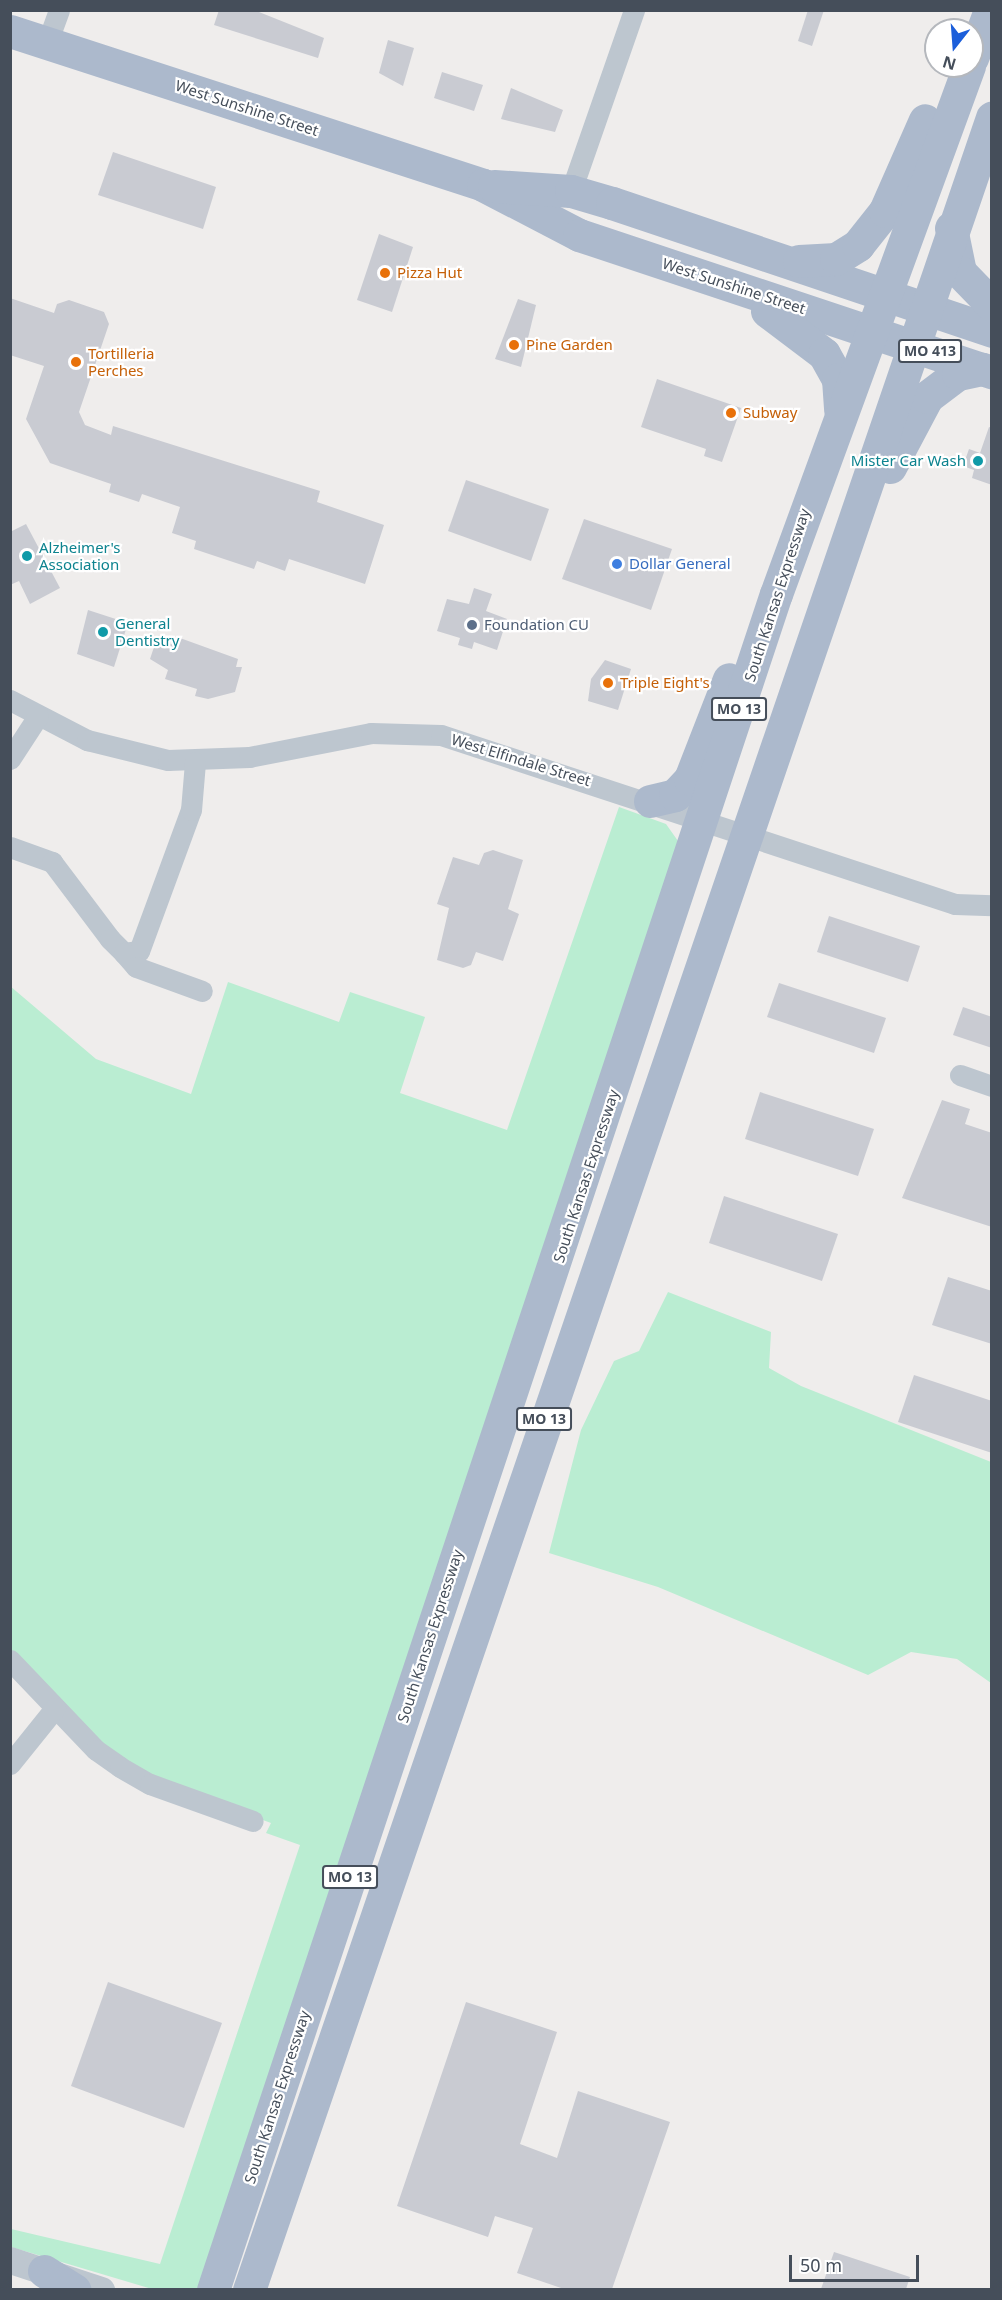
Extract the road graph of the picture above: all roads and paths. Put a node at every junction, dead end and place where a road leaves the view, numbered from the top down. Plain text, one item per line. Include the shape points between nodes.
1 (58, 10) edge
2 (634, 10) edge
3 (990, 10) edge
4 (984, 26) edge
5 (10, 31) edge
6 (47, 43) junction
7 (942, 78) edge
8 (964, 78) edge
9 (992, 118) edge
10 (483, 185) junction
11 (571, 191) junction
12 (951, 228) junction
13 (579, 235) junction
14 (786, 260) junction
15 (882, 294) junction
16 (992, 305) edge
17 (923, 309) junction
18 (868, 331) junction
19 (992, 331) edge
20 (910, 345) junction
21 (987, 370) edge
22 (840, 411) junction
23 (776, 594) junction
24 (10, 700) edge
25 (38, 716) junction
26 (770, 756) junction
27 (10, 759) edge
28 (195, 762) junction
29 (650, 801) junction
30 (704, 820) junction
31 (743, 833) junction
32 (10, 847) edge
33 (992, 905) edge
34 (124, 953) junction
35 (202, 991) dead end
36 (960, 1075) dead end
37 (992, 1086) edge
38 (10, 1660) edge
39 (55, 1708) junction
40 (10, 1764) edge
41 (253, 1821) dead end
42 (10, 2260) edge
43 (44, 2271) junction
44 (74, 2289) edge
45 (101, 2289) edge
46 (213, 2289) edge
47 (249, 2289) edge

1 - 6 street
2 - 11 street
3 - 4 main road
5 - 6 main road, West Sunshine Street
6 - 10 main road, West Sunshine Street
7 - 14 main road via 898,186 871,230 836,259
8 - 15 main road, South Kansas Expressway / MO 13
9 - 12 main road, MO 13
10 - 11 main road, West Sunshine Street
10 - 13 main road, West Sunshine Street
11 - 14 main road, West Sunshine Street
12 - 16 main road via 960,272
12 - 17 main road, MO 13
13 - 18 main road, West Sunshine Street
13 - 22 main road via 792,325 832,367
14 - 15 main road, West Sunshine Street
15 - 17 main road, West Sunshine Street / MO 413
15 - 18 main road, South Kansas Expressway / MO 13
17 - 19 main road, West Sunshine Street / MO 413
17 - 20 main road, MO 13
18 - 20 main road, West Sunshine Street / MO 413
18 - 22 main road, South Kansas Expressway / MO 13
20 - 21 main road, West Sunshine Street / MO 413
20 - 26 main road, MO 13
21 - 26 main road via 948,379 909,423 831,640
22 - 23 main road, South Kansas Expressway / MO 13
23 - 29 main road via 726,684 690,779 675,795
23 - 30 main road, South Kansas Expressway / MO 13
24 - 25 street, West Elfindale Street
25 - 27 street
25 - 28 street, West Elfindale Street via 112,749
26 - 31 main road, MO 13
28 - 29 street, West Elfindale Street via 267,754 347,736 417,732 494,748
28 - 34 street via 191,810 168,880 139,951
29 - 30 street, West Elfindale Street
30 - 31 street, West Elfindale Street
30 - 46 main road, South Kansas Expressway / MO 13
31 - 33 street, West Elfindale Street via 955,904
31 - 47 main road, MO 13
32 - 34 street via 57,866
34 - 35 street via 136,967
36 - 37 street
38 - 39 street
39 - 40 street
39 - 41 street via 96,1750 150,1784
42 - 43 street
43 - 44 main road
43 - 45 street

